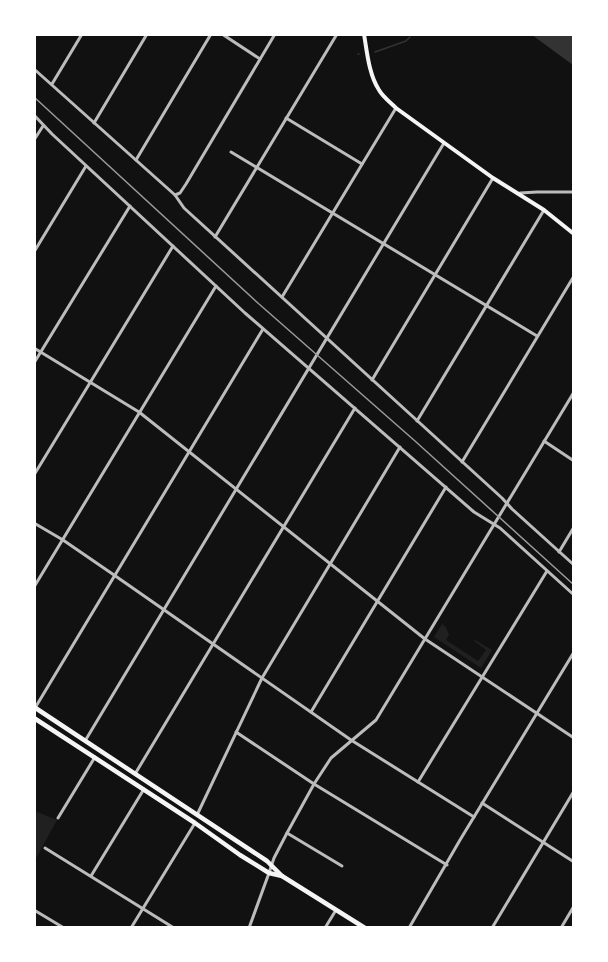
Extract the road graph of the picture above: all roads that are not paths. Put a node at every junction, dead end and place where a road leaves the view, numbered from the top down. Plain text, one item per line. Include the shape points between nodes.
1 (82, 34) edge
2 (147, 34) edge
3 (211, 34) edge
4 (222, 34) edge
5 (275, 34) edge
6 (337, 34) edge
7 (364, 34) edge
8 (260, 59) junction
9 (34, 69) edge
10 (52, 84) junction
11 (396, 108) junction
12 (34, 115) edge
13 (286, 118) junction
14 (94, 123) junction
15 (44, 126) junction
16 (34, 140) edge
17 (444, 143) junction
18 (231, 152) dead end
19 (136, 160) junction
20 (362, 164) junction
21 (86, 166) junction
22 (256, 168) junction
23 (493, 178) junction
24 (573, 192) edge
25 (520, 194) junction
26 (175, 195) junction
27 (130, 206) junction
28 (544, 210) junction
29 (332, 213) junction
30 (573, 234) edge
31 (215, 237) junction
32 (383, 244) junction
33 (172, 246) junction
34 (34, 252) edge
35 (435, 275) junction
36 (573, 276) edge
37 (216, 286) junction
38 (282, 297) junction
39 (486, 306) junction
40 (263, 329) junction
41 (537, 336) junction
42 (327, 338) junction
43 (34, 348) edge
44 (41, 352) junction
45 (34, 363) edge
46 (310, 366) junction
47 (372, 380) junction
48 (91, 382) junction
49 (573, 392) edge
50 (355, 408) junction
51 (139, 412) junction
52 (417, 421) junction
53 (544, 441) junction
54 (400, 447) junction
55 (188, 452) junction
56 (573, 461) edge
57 (462, 462) junction
58 (34, 475) edge
59 (446, 487) junction
60 (236, 489) junction
61 (506, 505) junction
62 (34, 523) edge
63 (495, 523) junction
64 (283, 526) junction
65 (573, 527) edge
66 (63, 540) junction
67 (559, 552) junction
68 (330, 564) junction
69 (573, 565) edge
70 (547, 571) junction
71 (114, 575) junction
72 (34, 587) edge
73 (573, 595) edge
74 (378, 601) junction
75 (164, 609) junction
76 (425, 639) junction
77 (213, 644) junction
78 (573, 652) edge
79 (483, 677) junction
80 (262, 678) junction
81 (35, 708) edge
82 (311, 712) junction
83 (537, 713) junction
84 (34, 718) edge
85 (63, 727) junction
86 (236, 732) junction
87 (59, 734) junction
88 (573, 738) edge
89 (84, 741) junction
90 (351, 741) junction
91 (95, 757) junction
92 (135, 774) junction
93 (418, 782) junction
94 (314, 784) junction
95 (144, 789) junction
96 (573, 791) edge
97 (482, 803) junction
98 (197, 815) junction
99 (474, 817) junction
100 (58, 818) dead end
101 (195, 823) junction
102 (287, 832) junction
103 (542, 843) junction
104 (45, 848) dead end
105 (573, 862) edge
106 (272, 864) junction
107 (447, 865) junction
108 (342, 866) dead end
109 (269, 873) junction
110 (91, 876) junction
111 (282, 876) junction
112 (573, 906) edge
113 (143, 908) junction
114 (34, 910) edge
115 (336, 910) junction
116 (63, 927) edge
117 (131, 927) edge
118 (174, 927) edge
119 (249, 927) edge
120 (326, 927) edge
121 (365, 927) edge
122 (410, 927) edge
123 (492, 927) edge
124 (561, 927) edge

1 - 10 street
2 - 14 street
3 - 19 street
4 - 8 street
5 - 8 street
6 - 13 street
7 - 11 main road via 376,86
8 - 26 street via 186,184
9 - 10 street
10 - 14 street
11 - 17 main road
11 - 20 street
12 - 15 street
13 - 20 street
13 - 22 street
14 - 19 street
15 - 16 street
15 - 21 street
17 - 23 main road
17 - 32 street
18 - 22 street
19 - 26 street
20 - 29 street
21 - 27 street
21 - 34 street
22 - 29 street
22 - 31 street
23 - 25 main road
23 - 35 street
24 - 25 street
25 - 28 main road
26 - 31 street
27 - 33 street
27 - 44 street
28 - 30 main road
28 - 39 street
29 - 32 street
29 - 38 street
31 - 38 street
32 - 35 street
32 - 42 street
33 - 37 street
33 - 48 street
35 - 39 street
35 - 47 street
36 - 41 street
37 - 40 street
37 - 51 street
38 - 42 street
39 - 41 street
39 - 52 street
40 - 46 street
40 - 55 street
41 - 57 street
42 - 46 street
42 - 47 street
43 - 44 street
44 - 45 street
44 - 48 street
46 - 50 street
46 - 60 street
47 - 52 street
48 - 51 street
48 - 58 street
49 - 53 street
50 - 54 street
50 - 64 street
51 - 55 street
51 - 66 street
52 - 57 street
53 - 56 street
53 - 61 street
54 - 59 street
54 - 68 street
55 - 60 street
55 - 71 street
57 - 61 street
59 - 63 street via 474,512
59 - 74 street
60 - 64 street
60 - 75 street
61 - 63 street
61 - 67 street
62 - 66 street
63 - 70 street
63 - 76 street
64 - 68 street
64 - 77 street
65 - 67 street
66 - 71 street
66 - 72 street
67 - 69 street
68 - 74 street
68 - 80 street
70 - 73 street
70 - 79 street
71 - 75 street
71 - 81 street
74 - 76 street
74 - 82 street
75 - 77 street
75 - 89 street
76 - 79 street
76 - 90 street via 376,720
77 - 80 street
77 - 92 street
78 - 83 street
79 - 83 street
79 - 93 street
80 - 82 street
80 - 86 street
81 - 85 main road
82 - 90 street
83 - 88 street
83 - 97 street
84 - 87 main road
85 - 87 main road
85 - 89 main road
86 - 94 street
86 - 98 street
87 - 91 main road
89 - 92 main road
90 - 93 street
90 - 94 street via 331,758
91 - 95 main road
91 - 100 street
92 - 98 main road
93 - 99 street
94 - 102 street
94 - 107 street
95 - 101 main road
95 - 110 street
96 - 103 street
97 - 99 street
97 - 103 street
98 - 106 main road
99 - 107 street
101 - 109 main road
101 - 113 street
102 - 106 street
102 - 108 street
103 - 105 street
103 - 123 street
104 - 110 street
106 - 109 street
106 - 111 main road
107 - 122 street
109 - 111 main road
109 - 119 street
110 - 113 street
111 - 115 main road
112 - 124 street
113 - 117 street
113 - 118 street
114 - 116 street
115 - 120 street
115 - 121 main road

